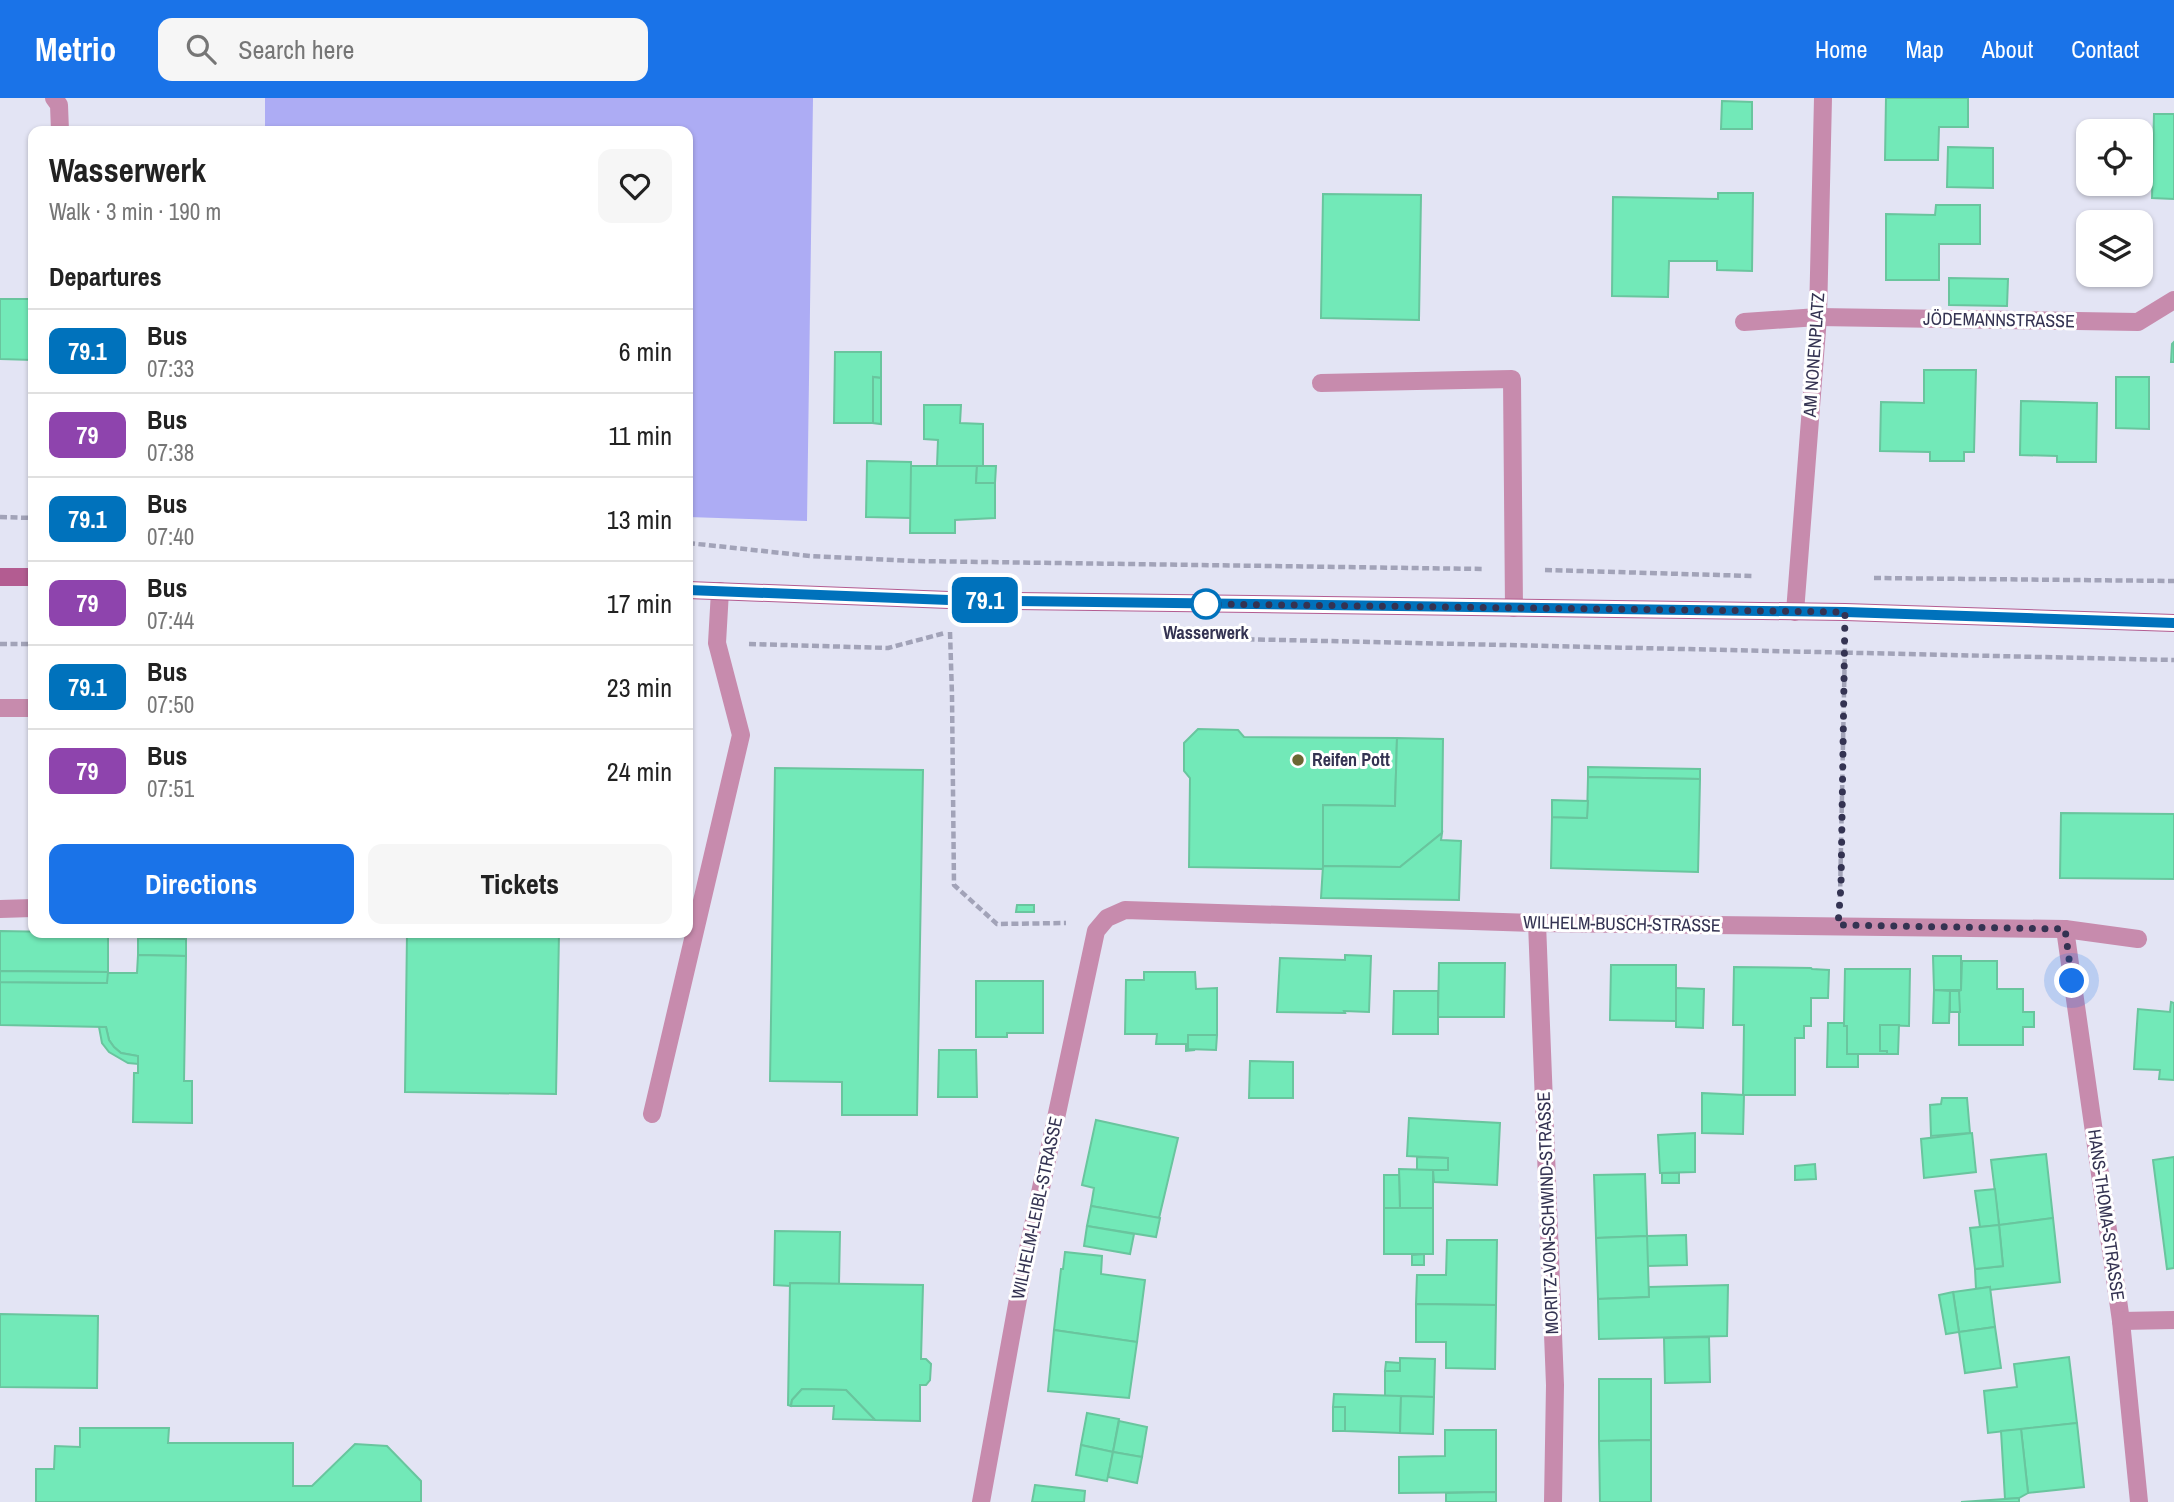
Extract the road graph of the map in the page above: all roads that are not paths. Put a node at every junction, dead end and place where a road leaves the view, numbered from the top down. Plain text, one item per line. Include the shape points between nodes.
1 (54, 98) edge
2 (1823, 98) edge
3 (60, 126) edge
4 (2174, 300) edge
5 (1818, 317) junction
6 (1744, 321) dead end
7 (1321, 383) dead end
8 (0, 577) edge
9 (28, 577) edge
10 (693, 590) edge
11 (720, 591) junction
12 (1514, 608) junction
13 (1795, 612) junction
14 (2174, 623) edge
15 (0, 708) edge
16 (28, 708) edge
17 (28, 908) edge
18 (0, 909) edge
19 (1537, 923) junction
20 (1102, 925) joint
21 (2065, 929) junction
22 (2138, 939) dead end
23 (652, 1114) dead end
24 (2174, 1320) edge
25 (2121, 1321) junction
26 (981, 1502) edge
27 (1553, 1502) edge
28 (2139, 1502) edge

1 - 3 street
2 - 5 street, AM NONENPLATZ
4 - 5 street, JÖDEMANNSTRASSE via 2138,322
5 - 6 street, JÖDEMANNSTRASSE
5 - 13 street, AM NONENPLATZ
7 - 12 street via 1512,379
8 - 9 main road
10 - 11 main road
11 - 12 main road via 949,600
11 - 23 street via 718,643 741,735
12 - 13 main road
13 - 14 main road
15 - 16 street
17 - 18 street
19 - 20 street, WILHELM-BUSCH-STRASSE via 1125,909
19 - 21 street, WILHELM-BUSCH-STRASSE
19 - 27 street, MORITZ-VON-SCHWIND-STRASSE via 1555,1385
20 - 26 street, WILHELM-LEIBL-STRASSE via 1022,1277
21 - 22 street, WILHELM-BUSCH-STRASSE
21 - 25 street, HANS-THOMA-STRASSE
24 - 25 street
25 - 28 street, HANS-THOMA-STRASSE

